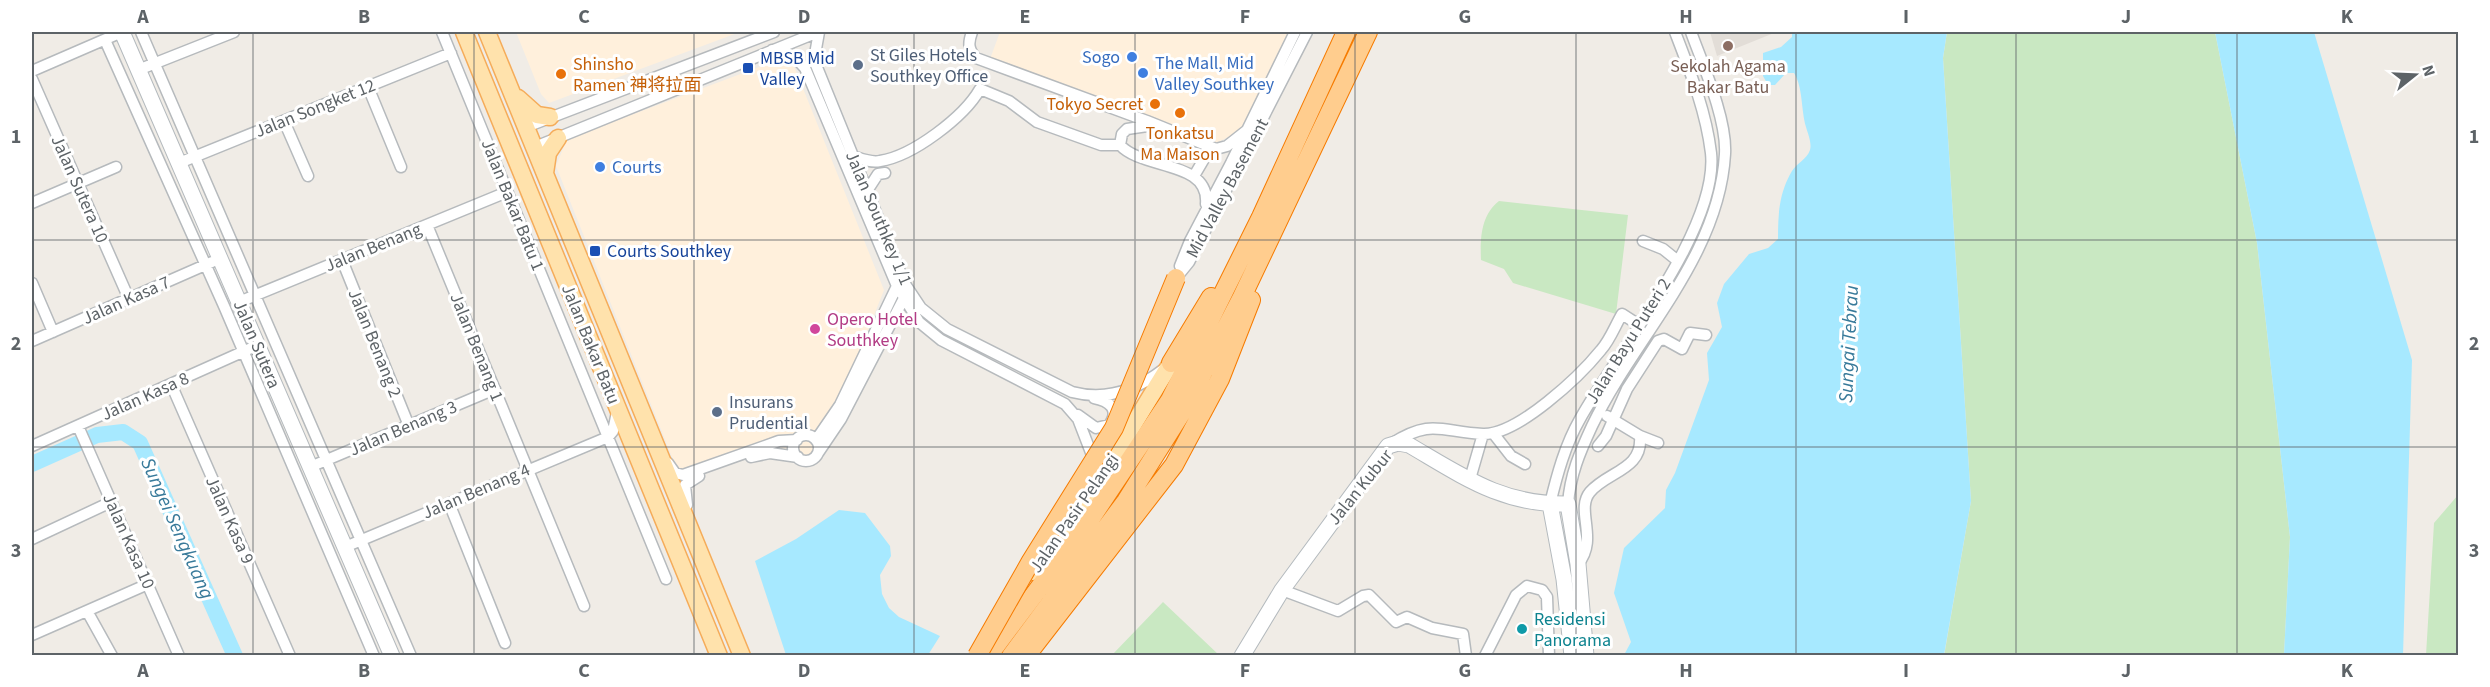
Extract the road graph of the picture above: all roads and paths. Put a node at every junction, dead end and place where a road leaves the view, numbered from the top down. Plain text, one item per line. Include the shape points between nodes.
1 (122, 32) edge
2 (141, 32) edge
3 (234, 32) edge
4 (442, 32) edge
5 (464, 32) edge
6 (487, 32) edge
7 (772, 32) edge
8 (819, 32) edge
9 (972, 32) edge
10 (1295, 32) edge
11 (1307, 32) edge
12 (1346, 32) edge
13 (1368, 32) edge
14 (1675, 32) edge
15 (1691, 32) edge
16 (105, 40) junction
17 (772, 50) junction
18 (451, 53) junction
19 (155, 64) junction
20 (138, 70) junction
21 (32, 71) edge
22 (32, 79) edge
23 (652, 80) junction
24 (368, 87) junction
25 (512, 91) junction
26 (658, 96) junction
27 (499, 116) junction
28 (550, 117) junction
29 (284, 121) junction
30 (1158, 125) junction
31 (1246, 131) junction
32 (558, 138) junction
33 (527, 139) junction
34 (1120, 145) junction
35 (1211, 147) junction
36 (853, 156) junction
37 (195, 157) junction
38 (179, 164) junction
39 (116, 167) dead end
40 (401, 167) dead end
41 (545, 173) junction
42 (885, 173) dead end
43 (524, 175) junction
44 (308, 176) dead end
45 (1194, 176) junction
46 (78, 184) junction
47 (867, 191) junction
48 (507, 192) junction
49 (32, 203) edge
50 (1206, 208) junction
51 (1269, 218) junction
52 (427, 225) junction
53 (1643, 241) dead end
54 (220, 259) junction
55 (342, 260) junction
56 (1677, 261) junction
57 (206, 265) junction
58 (1176, 278) junction
59 (32, 283) edge
60 (897, 286) junction
61 (256, 295) junction
62 (129, 298) junction
63 (903, 300) junction
64 (239, 302) junction
65 (1639, 325) junction
66 (53, 332) junction
67 (1706, 335) dead end
68 (32, 341) edge
69 (258, 345) junction
70 (243, 353) junction
71 (1171, 363) junction
72 (171, 384) junction
73 (495, 389) junction
74 (1088, 396) junction
75 (618, 409) junction
76 (1072, 410) junction
77 (1600, 411) junction
78 (1613, 419) junction
79 (646, 424) junction
80 (409, 426) junction
81 (80, 430) junction
82 (1488, 433) junction
83 (608, 436) junction
84 (1640, 436) junction
85 (797, 440) junction
86 (816, 440) junction
87 (1658, 443) dead end
88 (32, 446) edge
89 (1388, 446) junction
90 (1598, 446) dead end
91 (636, 453) junction
92 (818, 453) junction
93 (798, 457) junction
94 (328, 459) junction
95 (1525, 464) dead end
96 (310, 467) junction
97 (528, 470) junction
98 (1470, 479) junction
99 (1099, 481) junction
100 (111, 502) junction
101 (448, 503) junction
102 (1550, 504) junction
103 (1568, 504) junction
104 (32, 539) edge
105 (694, 539) junction
106 (362, 540) junction
107 (345, 547) junction
108 (1578, 564) junction
109 (666, 579) dead end
110 (148, 584) junction
111 (1282, 590) junction
112 (584, 606) dead end
113 (87, 611) junction
114 (32, 635) edge
115 (505, 643) dead end
116 (112, 656) edge
117 (179, 656) edge
118 (290, 656) edge
119 (374, 656) edge
120 (392, 656) edge
121 (411, 656) edge
122 (719, 656) edge
123 (742, 656) edge
124 (966, 656) edge
125 (977, 656) edge
126 (988, 656) edge
127 (1011, 656) edge
128 (1026, 656) edge
129 (1242, 656) edge
130 (1466, 656) edge
131 (1485, 656) edge
132 (1549, 656) edge
133 (1572, 656) edge
134 (1586, 656) edge

1 - 16 street
1 - 20 street, Jalan Sutera
2 - 19 street, Jalan Sutera
3 - 19 street
4 - 18 street, Jalan Bakar Batu 1
5 - 27 main road, Jalan Bakar Batu
6 - 25 main road, Jalan Bakar Batu
7 - 23 street
8 - 17 street
8 - 36 street, Jalan Southkey 1/1 via 814,60
9 - 30 street via 968,42 976,58
10 - 31 street
11 - 58 street, Mid Valley Basement via 1189,262
12 - 51 highway
13 - 51 highway
14 - 56 street, Jalan Bayu Puteri 2 via 1702,109 1711,155 1706,202
15 - 77 street, Jalan Bayu Puteri 2 via 1718,107 1725,152 1717,204 1688,270
16 - 21 street
16 - 57 street, Jalan Sutera
17 - 26 street
17 - 60 street, Jalan Southkey 1/1 via 793,55 805,68
18 - 24 street, Jalan Songket 12
18 - 48 street, Jalan Bakar Batu 1
19 - 20 street
19 - 37 street, Jalan Sutera
20 - 38 street, Jalan Sutera
22 - 46 street, Jalan Sutera 10
23 - 26 street
23 - 28 street
24 - 29 street, Jalan Songket 12
24 - 40 street
25 - 28 main road via 530,111
25 - 33 main road, Jalan Bakar Batu
26 - 32 street
27 - 33 main road
27 - 43 main road, Jalan Bakar Batu
28 - 33 street
29 - 37 street, Jalan Songket 12
29 - 44 street
30 - 34 street via 1127,129
30 - 35 street
31 - 35 street via 1222,149
31 - 50 street
32 - 33 street
32 - 41 main road via 548,153
33 - 41 main road, Jalan Bakar Batu
33 - 43 main road
34 - 36 street via 1101,145 1037,122 1010,101 980,89 972,102 925,141 880,161
34 - 45 street via 1133,154
35 - 45 street
36 - 47 street, Jalan Southkey 1/1
37 - 38 street, Jalan Songket 12
37 - 61 street, Jalan Sutera
38 - 54 street, Jalan Sutera
39 - 46 street
41 - 79 main road, Jalan Bakar Batu
42 - 47 street via 878,174
43 - 75 main road, Jalan Bakar Batu
45 - 50 street via 1205,189
46 - 49 street
46 - 62 street, Jalan Sutera 10
47 - 74 street, Jalan Southkey 1/1 via 905,284 921,308 947,329 1072,392
48 - 52 street, Jalan Benang
48 - 83 street, Jalan Bakar Batu 1
50 - 58 street
51 - 71 highway
51 - 126 highway via 1146,438
51 - 127 highway via 1241,299 1163,447
51 - 128 highway via 1237,340 1174,465
52 - 55 street, Jalan Benang
52 - 73 street, Jalan Benang 1
53 - 56 street via 1663,249
54 - 57 street, Jalan Kasa 7
54 - 64 street, Jalan Sutera
55 - 61 street, Jalan Benang
55 - 80 street, Jalan Benang 2
56 - 65 street, Jalan Bayu Puteri 2
57 - 62 street, Jalan Kasa 7
57 - 70 street, Jalan Sutera
58 - 125 highway, bridge via 1114,428
59 - 66 street
60 - 63 street, Jalan Southkey 1/1
60 - 86 street via 840,405
61 - 64 street, Jalan Benang
61 - 94 street, Jalan Sutera
62 - 66 street, Jalan Kasa 7
63 - 76 street, Jalan Southkey 1/1 via 919,322 941,340
63 - 92 street via 841,419
64 - 69 street, Jalan Sutera
65 - 82 street via 1622,314 1605,345 1585,368 1527,416
65 - 102 street, Jalan Bayu Puteri 2 via 1579,420 1559,465
66 - 68 street, Jalan Kasa 7
67 - 78 street via 1690,333 1682,349 1664,339 1658,341
69 - 70 street, Jalan Kasa 8
69 - 96 street, Jalan Sutera
70 - 72 street, Jalan Kasa 8
70 - 119 street, Jalan Sutera
71 - 74 street, Jalan Southkey 1/1 via 1132,389
71 - 99 main road, Jalan Pasir Pelangi
72 - 81 street, Jalan Kasa 8
72 - 118 street, Jalan Kasa 9
73 - 80 street, Jalan Benang 3
73 - 97 street, Jalan Benang 1
74 - 76 street, Jalan Southkey 1/1 via 1111,405 1114,416 1109,425 1096,428
75 - 83 street via 615,426
75 - 91 main road, Jalan Bakar Batu
76 - 99 street
77 - 78 street
77 - 103 street, Jalan Bayu Puteri 2 via 1573,467
78 - 84 street
78 - 90 street
79 - 85 street via 679,475 779,441
79 - 105 main road, Jalan Bakar Batu
80 - 94 street, Jalan Benang 3
81 - 88 street, Jalan Kasa 8
81 - 100 street, Jalan Kasa 10
82 - 89 street via 1434,426
82 - 95 street
82 - 98 street
83 - 91 street via 627,442
83 - 97 street, Jalan Benang 4
83 - 109 street, Jalan Bakar Batu 1
84 - 87 street
84 - 108 street via 1638,454 1631,464 1590,491 1586,498 1588,544
85 - 86 street via 808,436
85 - 93 street via 794,446
86 - 92 street
89 - 98 street, Jalan Kubur via 1409,445
89 - 111 street, Jalan Kubur
91 - 122 main road, Jalan Bakar Batu
92 - 93 street via 809,461
93 - 105 street via 760,454 692,479 684,489
94 - 96 street, Jalan Benang 3
94 - 106 street, Jalan Sutera
96 - 107 street, Jalan Sutera
97 - 101 street, Jalan Benang 4
97 - 112 street, Jalan Benang 1
98 - 102 street, Jalan Kubur via 1509,498
99 - 124 main road, Jalan Pasir Pelangi
100 - 104 street
100 - 110 street, Jalan Kasa 10
101 - 106 street, Jalan Benang 4
101 - 115 street
102 - 103 street, Jalan Kubur
102 - 133 street, Jalan Bayu Puteri 2 via 1564,579
103 - 108 street, Jalan Bayu Puteri 2
105 - 123 main road, Jalan Bakar Batu
106 - 107 street, Jalan Benang 4
106 - 121 street, Jalan Sutera
107 - 120 street, Jalan Sutera
108 - 134 street, Jalan Bayu Puteri 2
110 - 113 street
110 - 117 street, Jalan Kasa 10
111 - 129 street, Jalan Kubur
111 - 130 street via 1338,611 1369,595 1396,622 1407,617 1432,628 1463,634
113 - 114 street
113 - 116 street
131 - 132 street via 1516,595 1527,586 1542,590 1547,597

